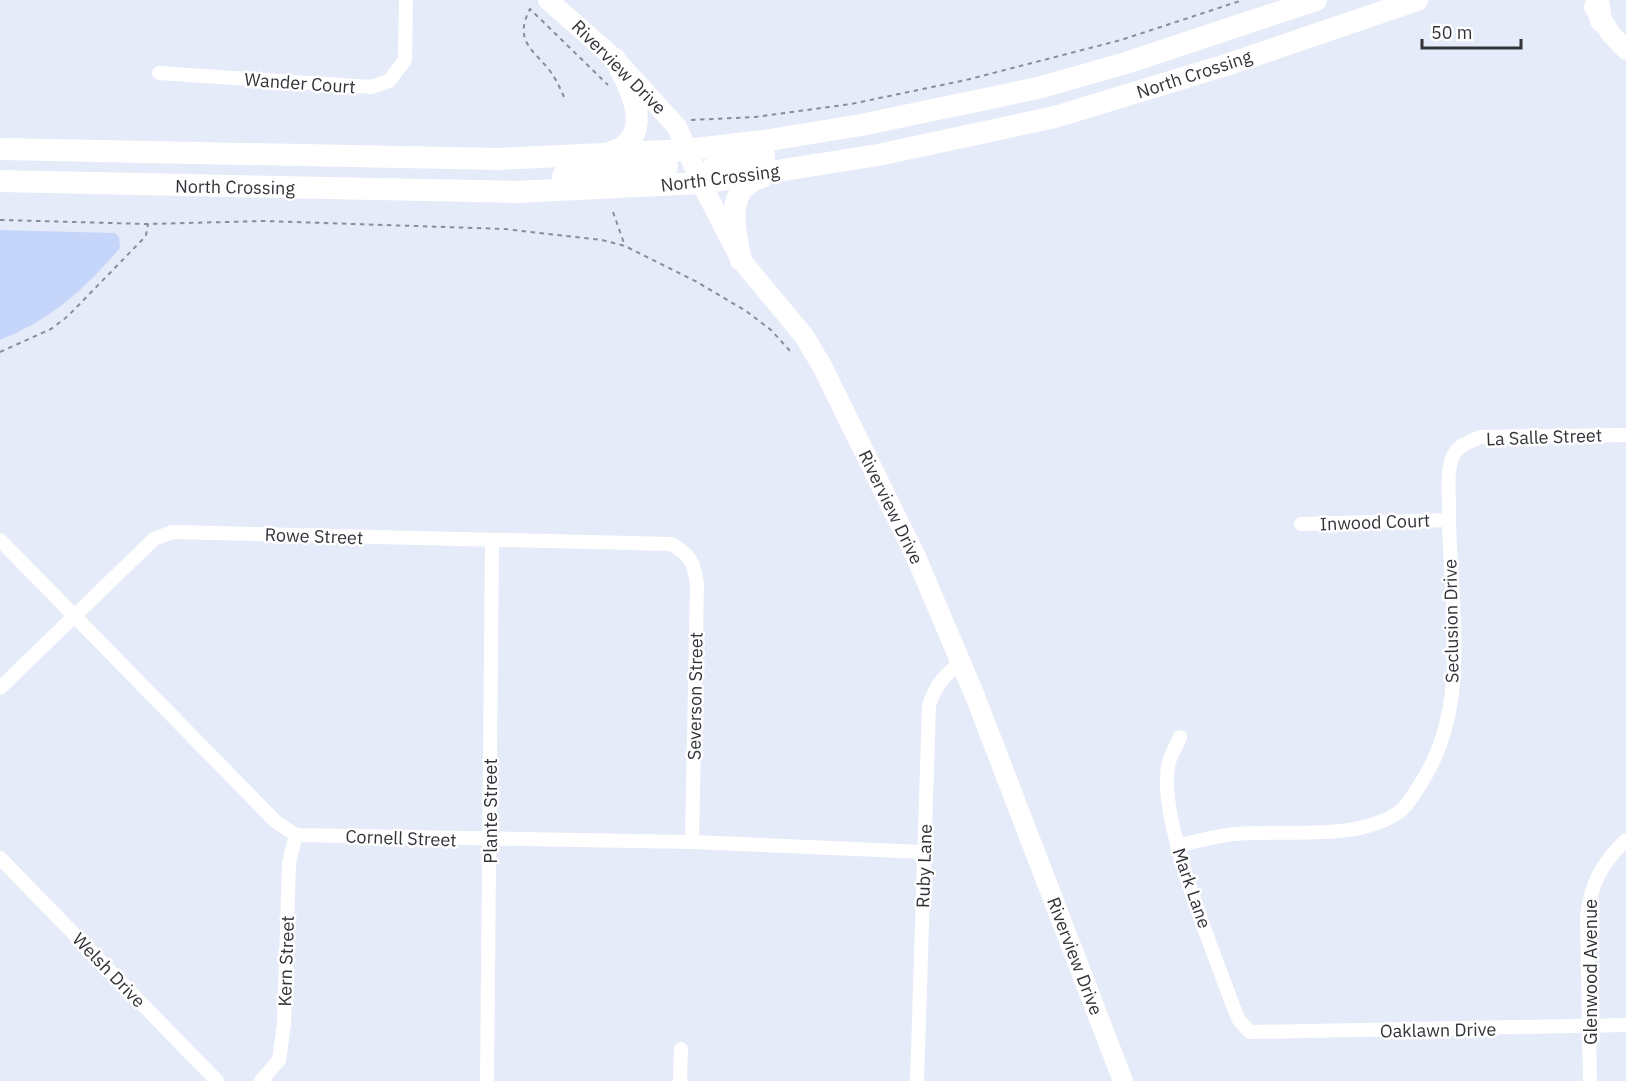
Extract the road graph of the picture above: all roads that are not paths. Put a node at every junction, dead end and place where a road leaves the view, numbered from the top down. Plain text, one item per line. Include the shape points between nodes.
1 (406, 0) edge
2 (548, 0) edge
3 (1316, 0) edge
4 (1389, 0) edge
5 (1417, 0) edge
6 (1589, 0) edge
7 (1600, 10) edge
8 (1315, 35) junction
9 (1626, 50) edge
10 (615, 58) junction
11 (159, 73) dead end
12 (950, 108) junction
13 (0, 149) edge
14 (687, 150) junction
15 (600, 155) junction
16 (783, 171) junction
17 (0, 181) edge
18 (701, 183) junction
19 (425, 191) junction
20 (741, 260) junction
21 (1626, 435) edge
22 (1463, 444) joint
23 (1449, 520) junction
24 (1301, 524) dead end
25 (0, 540) edge
26 (492, 542) junction
27 (687, 553) joint
28 (73, 615) junction
29 (961, 663) junction
30 (0, 688) edge
31 (1180, 737) dead end
32 (296, 835) junction
33 (490, 840) junction
34 (1626, 840) edge
35 (692, 842) junction
36 (1177, 846) junction
37 (924, 852) junction
38 (0, 858) edge
39 (1626, 1025) edge
40 (1589, 1026) junction
41 (1250, 1032) joint
42 (681, 1049) dead end
43 (217, 1081) edge
44 (261, 1081) edge
45 (487, 1081) edge
46 (680, 1081) edge
47 (917, 1081) edge
48 (1123, 1081) edge
49 (1590, 1081) edge

1 - 11 street, Wander Court via 405,60 389,81 371,87
2 - 10 street, Riverview Drive
3 - 12 main road, North Crossing via 1126,63
4 - 8 main road
5 - 8 main road, North Crossing
6 - 7 street
7 - 9 street
8 - 16 main road, North Crossing via 1055,117 966,138
10 - 14 street, Riverview Drive via 677,127
10 - 15 main road via 636,102 638,115 626,143 619,150
12 - 14 main road, North Crossing via 770,140
12 - 18 main road via 856,138 719,164 710,168
13 - 15 main road, North Crossing via 407,159
14 - 15 main road, North Crossing
14 - 18 street, Riverview Drive
14 - 19 main road via 683,161 672,165
16 - 18 main road, North Crossing
16 - 20 main road via 753,180 740,192 734,220
17 - 19 main road, North Crossing
18 - 19 main road, North Crossing via 516,192
18 - 20 street, Riverview Drive
20 - 29 street, Riverview Drive via 804,336 822,366 916,556
21 - 22 street, La Salle Street via 1480,437
22 - 23 street, Seclusion Drive via 1450,468
23 - 24 street, Inwood Court
23 - 36 street, Seclusion Drive via 1455,669 1451,704 1431,768 1401,811 1357,829 1236,834
25 - 28 street
26 - 27 street, Rowe Street via 657,542
26 - 28 street, Rowe Street via 172,532 154,539
26 - 33 street, Plante Street
27 - 35 street, Severson Street via 697,584
28 - 30 street, Rowe Street
28 - 32 street via 276,822
29 - 37 street, Ruby Lane via 935,687 929,705
29 - 48 street, Riverview Drive
31 - 36 street, Mark Lane via 1168,764 1170,812
32 - 33 street, Cornell Street
32 - 44 street, Kern Street via 289,863 284,1024 279,1060
33 - 35 street, Cornell Street
33 - 45 street, Plante Street
34 - 40 street, Glenwood Avenue via 1609,856 1590,890
35 - 37 street, Cornell Street
36 - 41 street, Mark Lane via 1233,1006
37 - 47 street, Ruby Lane
38 - 43 street, Welsh Drive
39 - 40 street, Oaklawn Drive
40 - 41 street, Oaklawn Drive
40 - 49 street, Glenwood Avenue
42 - 46 street

